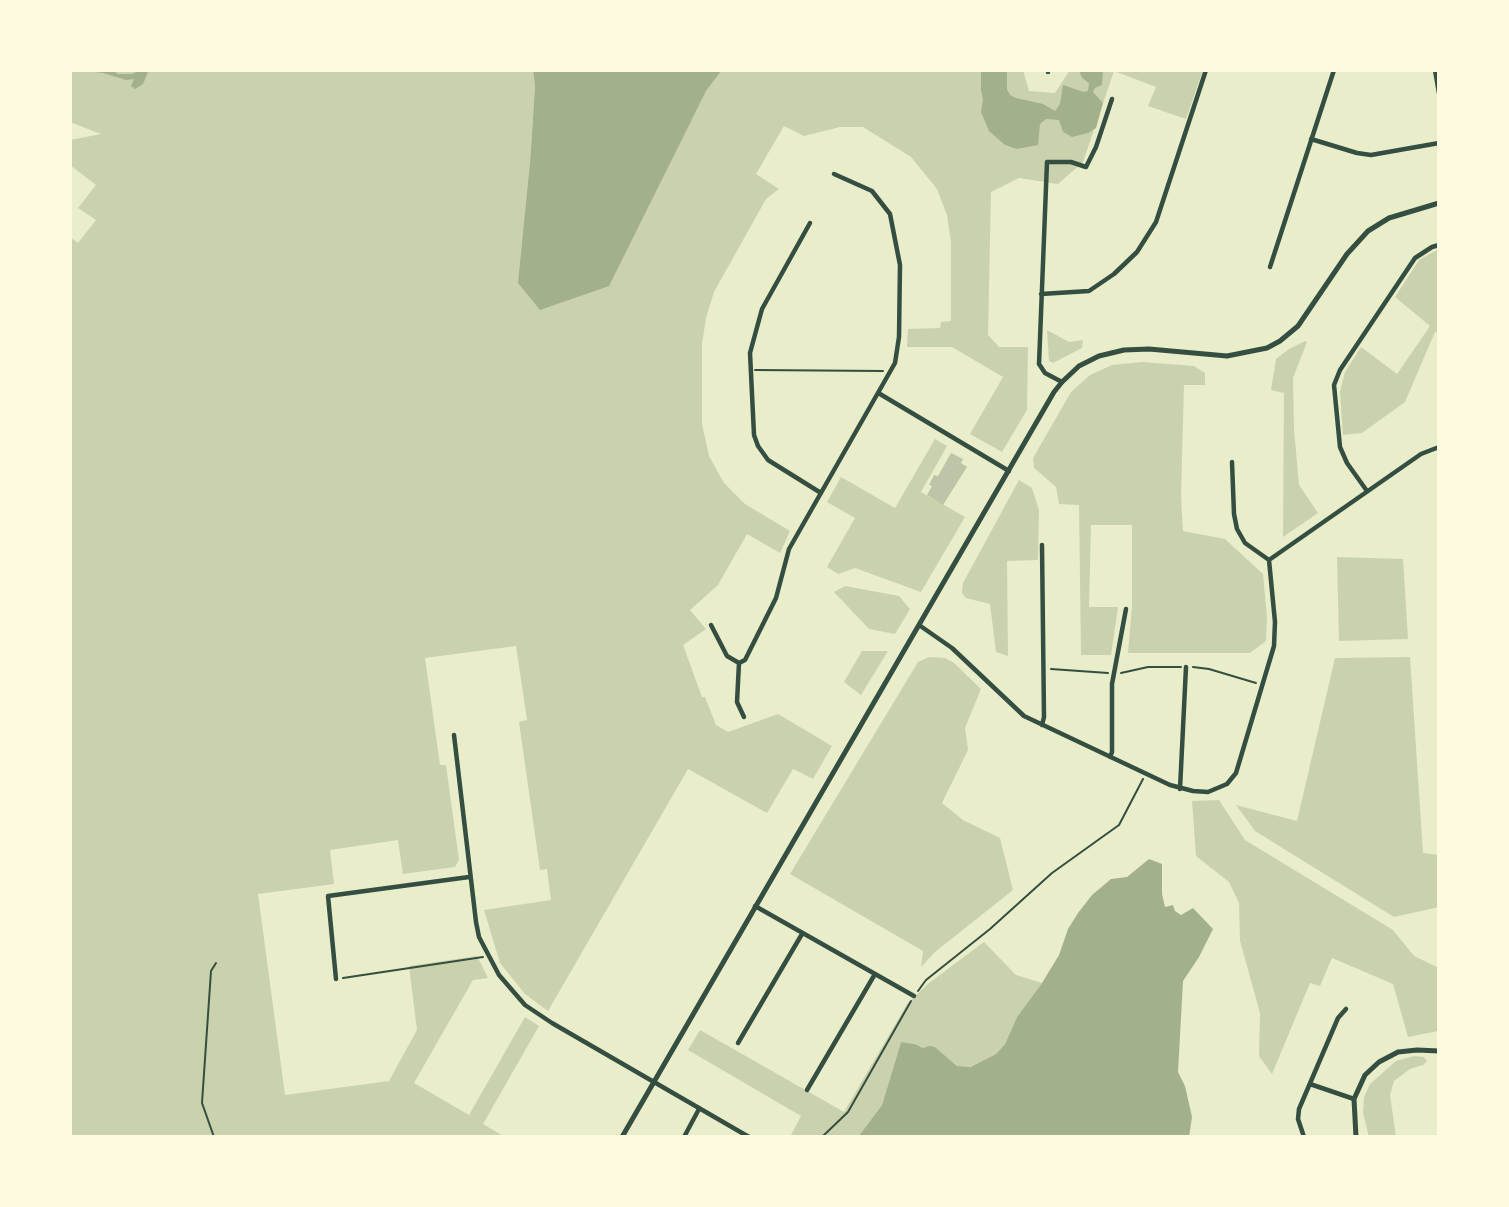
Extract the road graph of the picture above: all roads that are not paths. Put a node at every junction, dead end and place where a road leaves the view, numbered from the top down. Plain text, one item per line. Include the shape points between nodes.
1 (1206, 70) edge
2 (1334, 70) edge
3 (1435, 70) edge
4 (1439, 93) edge
5 (1112, 99) dead end
6 (1311, 139) junction
7 (1439, 143) edge
8 (834, 174) dead end
9 (1439, 203) edge
10 (810, 223) dead end
11 (1439, 245) edge
12 (1270, 267) dead end
13 (1041, 294) junction
14 (1062, 382) junction
15 (880, 394) junction
16 (1439, 447) edge
17 (1232, 463) dead end
18 (1009, 471) junction
19 (1367, 492) junction
20 (821, 493) junction
21 (1042, 545) dead end
22 (1269, 559) junction
23 (1126, 609) dead end
24 (711, 625) dead end
25 (919, 625) junction
26 (739, 663) junction
27 (1186, 667) road end
28 (744, 717) dead end
29 (1042, 725) junction
30 (454, 735) dead end
31 (1110, 758) junction
32 (1180, 789) junction
33 (470, 877) junction
34 (755, 906) junction
35 (802, 934) junction
36 (875, 974) junction
37 (336, 979) road end
38 (914, 996) road end
39 (1346, 1009) dead end
40 (738, 1043) dead end
41 (1439, 1051) edge
42 (653, 1081) junction
43 (1310, 1084) junction
44 (807, 1090) dead end
45 (1354, 1099) junction
46 (699, 1109) junction
47 (622, 1137) edge
48 (684, 1137) edge
49 (748, 1137) edge
50 (1304, 1137) edge
51 (1356, 1137) edge

1 - 13 street via 1156,222 1137,252 1089,291
2 - 6 street
3 - 4 street
5 - 13 street via 1086,167 1047,162
6 - 7 street via 1371,155
6 - 12 street
8 - 15 street via 872,191 890,214 900,276 899,337 895,363
9 - 14 street via 1389,218 1368,232 1347,254 1298,326 1267,348 1227,356 1124,350 1079,366
10 - 20 street via 762,309 750,353 758,446 768,460
11 - 19 street via 1415,258 1334,385 1340,447
13 - 14 street via 1039,364
14 - 18 street
15 - 18 street
15 - 20 street
16 - 19 street via 1421,454
17 - 22 street via 1237,529 1254,551
18 - 25 street
19 - 22 street
20 - 26 street via 789,549 776,598 745,660
21 - 29 street
22 - 32 street via 1275,635 1236,773 1220,789
23 - 31 street via 1112,684
24 - 26 street via 727,656
25 - 29 street via 952,648 1016,710
25 - 34 street
26 - 28 street via 737,702
27 - 32 street
29 - 31 street
30 - 33 street
31 - 32 street
33 - 37 street via 328,896
33 - 42 street via 479,937 513,993 551,1023
34 - 35 street
34 - 42 street
35 - 36 street
35 - 40 street
36 - 38 street
36 - 44 street
39 - 43 street via 1338,1017
41 - 45 street via 1407,1050 1387,1057 1365,1075
42 - 46 street
42 - 47 street
43 - 45 street
43 - 50 street via 1299,1110
45 - 51 street
46 - 48 street
46 - 49 street

